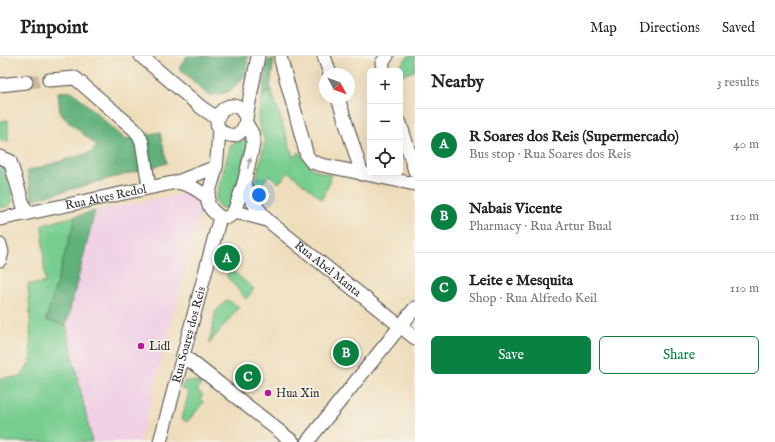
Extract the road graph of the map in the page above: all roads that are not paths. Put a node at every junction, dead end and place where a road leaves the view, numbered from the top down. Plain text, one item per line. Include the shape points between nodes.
1 (140, 56) edge
2 (258, 56) edge
3 (324, 56) edge
4 (388, 56) edge
5 (281, 60) dead end
6 (328, 68) edge
7 (383, 68) edge
8 (49, 80) tunnel mouth
9 (26, 82) tunnel mouth
10 (0, 85) edge
11 (252, 87) junction
12 (340, 104) edge
13 (234, 106) junction
14 (246, 121) junction
15 (218, 123) junction
16 (403, 133) edge
17 (0, 158) edge
18 (216, 167) junction
19 (415, 171) edge
20 (362, 174) junction
21 (177, 182) junction
22 (244, 183) junction
23 (415, 184) edge
24 (148, 187) junction
25 (208, 198) junction
26 (234, 212) junction
27 (26, 214) junction
28 (220, 217) junction
29 (0, 219) edge
30 (267, 220) junction
31 (0, 245) edge
32 (0, 260) edge
33 (415, 308) edge
34 (400, 326) junction
35 (415, 338) edge
36 (183, 355) junction
37 (160, 442) edge
38 (293, 442) edge
39 (307, 442) edge

1 - 15 street
2 - 11 street
3 - 6 street
4 - 7 street via 382,63
5 - 20 street via 307,156 312,162
8 - 24 street via 75,78 134,128 142,142
9 - 10 street
11 - 13 street
11 - 14 street
12 - 20 street
13 - 14 street via 244,112
13 - 15 street via 228,106 219,112
14 - 15 street via 243,129 234,135 223,133
22 -> 14 street via 253,145 252,132
15 - 18 street
16 - 19 street
17 - 27 street via 10,161
18 - 21 street
18 - 25 street
20 - 23 street
21 - 24 street, Rua Alves Redol
21 - 25 street, Rua Alves Redol via 190,185
22 - 26 street
22 - 30 street via 252,201
24 - 27 street, Rua Alves Redol
25 - 28 street via 211,209
26 - 28 street via 226,217
26 - 30 street, Rua Abel Manta
27 - 29 street, Rua Alves Redol
28 - 36 street, Rua Soares dos Reis
30 - 34 street, Rua Abel Manta
31 - 32 street
33 - 34 street
34 - 35 street, Rua Abel Manta
34 - 39 street
36 - 37 street, Rua Soares dos Reis
36 - 38 street

